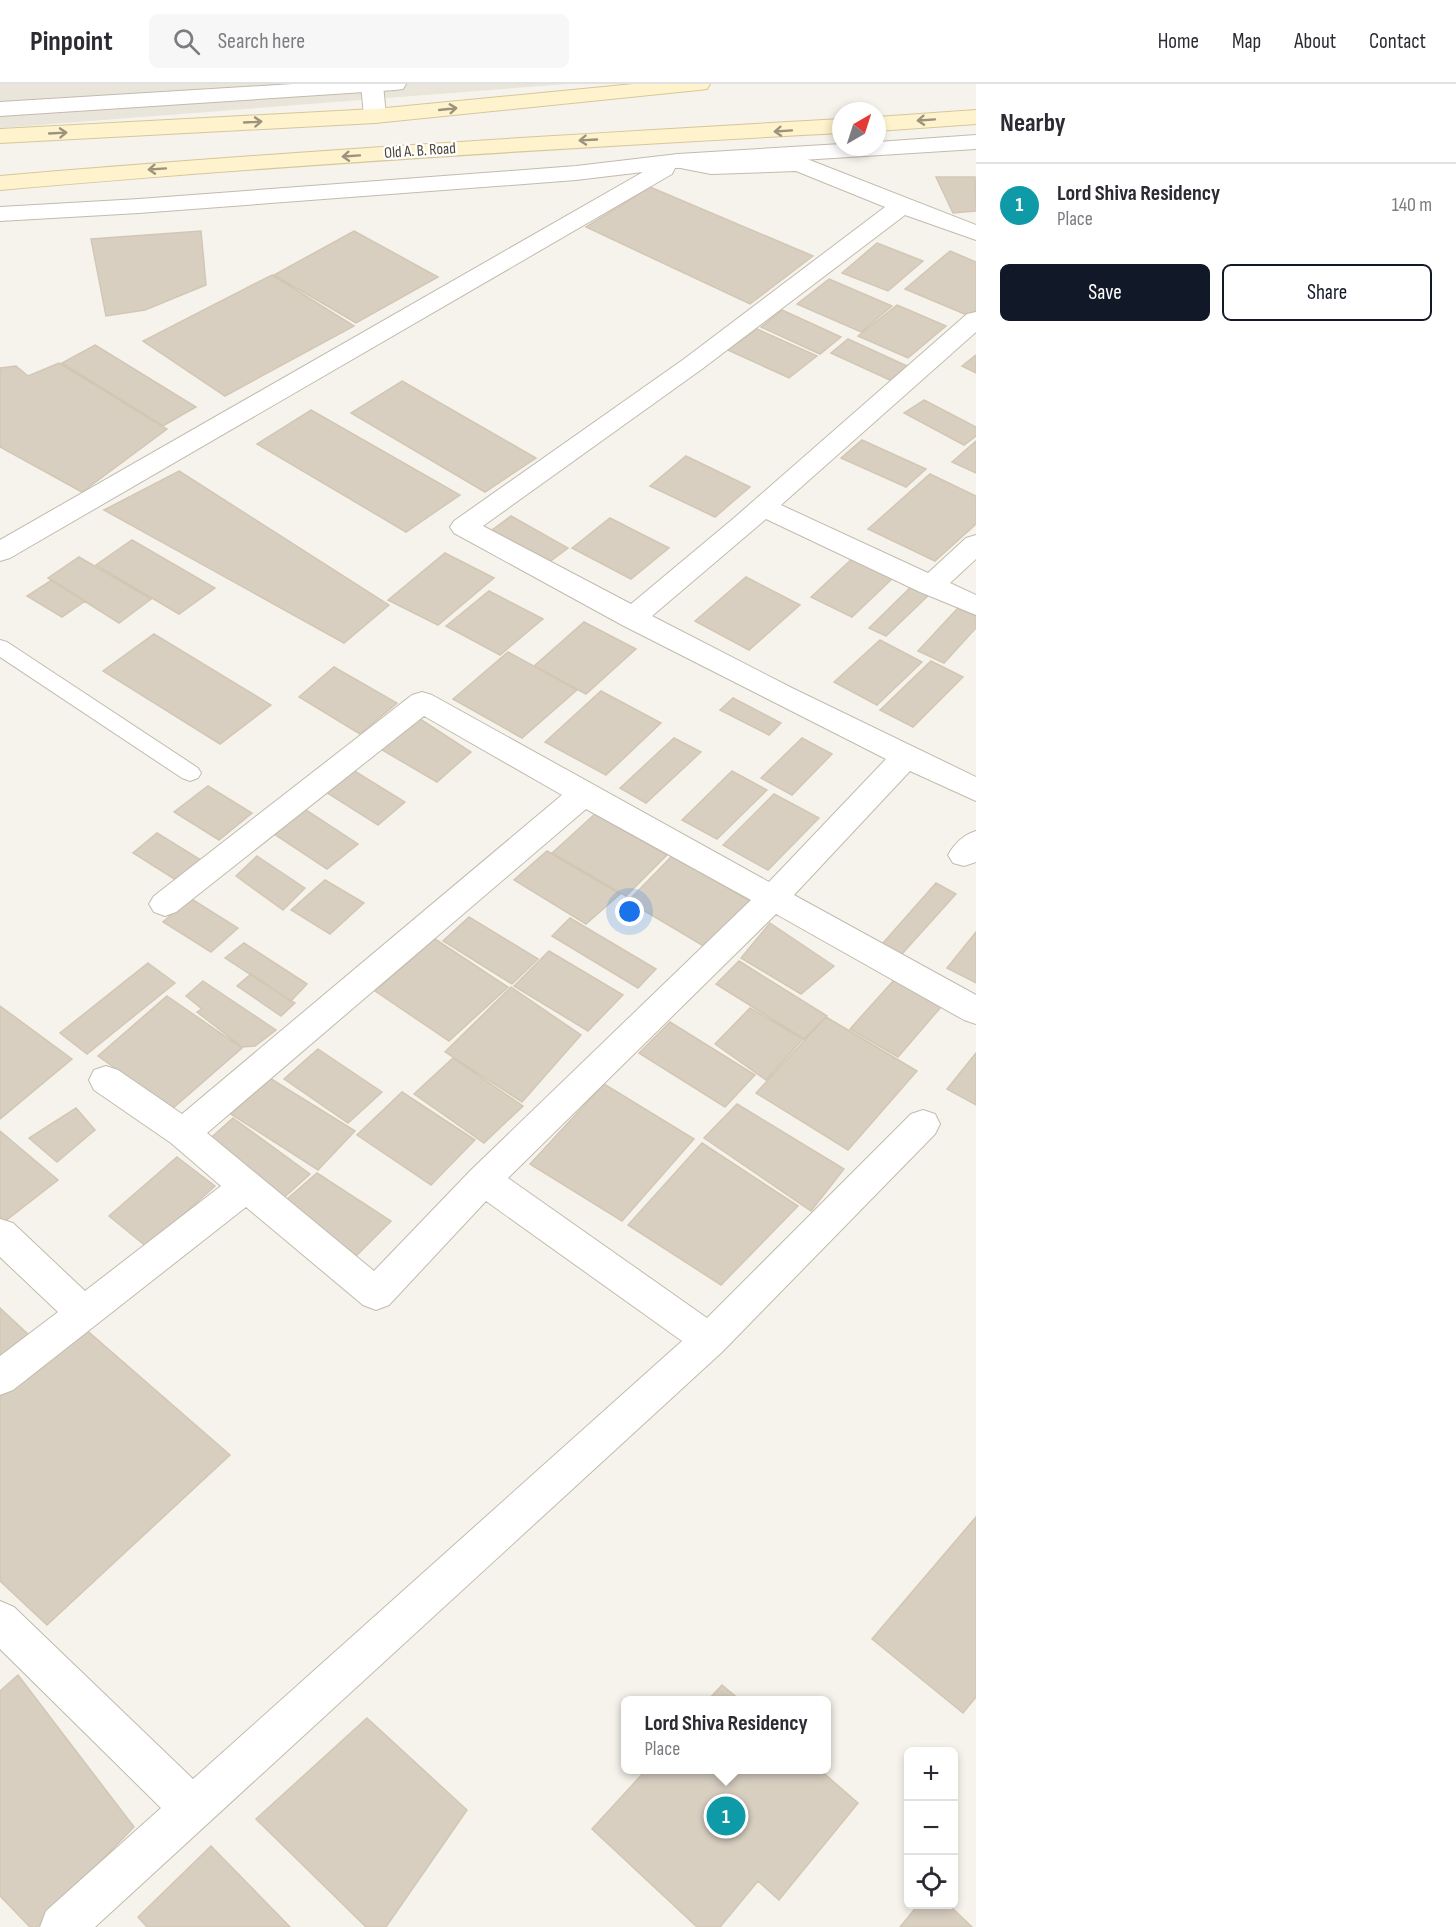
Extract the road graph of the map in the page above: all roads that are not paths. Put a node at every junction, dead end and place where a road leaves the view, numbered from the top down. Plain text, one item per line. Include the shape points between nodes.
1 (395, 84) edge
2 (699, 84) edge
3 (372, 85) edge
4 (0, 109) edge
5 (375, 116) junction
6 (976, 117) edge
7 (886, 123) edge
8 (832, 127) edge
9 (0, 136) edge
10 (662, 137) junction
11 (976, 142) edge
12 (678, 161) junction
13 (0, 183) edge
14 (902, 206) junction
15 (0, 214) edge
16 (976, 233) edge
17 (976, 319) edge
18 (763, 507) junction
19 (976, 544) edge
20 (0, 552) edge
21 (930, 586) junction
22 (976, 606) edge
23 (632, 618) junction
24 (0, 647) edge
25 (906, 757) junction
26 (190, 773) dead end
27 (976, 790) edge
28 (582, 795) junction
29 (774, 897) junction
30 (165, 904) dead end
31 (976, 1011) edge
32 (106, 1080) dead end
33 (923, 1124) dead end
34 (183, 1133) junction
35 (483, 1180) junction
36 (246, 1186) junction
37 (0, 1234) edge
38 (82, 1312) junction
39 (709, 1340) junction
40 (0, 1378) edge
41 (0, 1621) edge
42 (194, 1809) junction
43 (62, 1927) edge

1 - 3 street
5 -> 2 main road, Old A. B. Road
3 - 4 street
3 - 5 street
9 -> 5 main road, Old A. B. Road
6 -> 7 main road
8 -> 10 main road, Old A. B. Road
10 - 12 street
10 -> 13 main road, Old A. B. Road
11 - 12 street
12 - 14 street via 711,167 799,164
12 - 15 street via 576,173
12 - 20 street
14 - 16 street
14 - 23 street via 693,364 464,527
17 - 18 street
18 - 21 street
18 - 23 street
19 - 21 street
21 - 22 street
23 - 25 street
24 - 26 lane
25 - 27 street
25 - 29 street
28 - 29 street
28 - 30 street via 422,702
28 - 34 street
29 - 31 street
29 - 35 street
32 - 34 street
33 - 39 street
34 - 36 street
35 - 36 street via 376,1294
35 - 39 street
36 - 38 street
37 - 38 street
38 - 40 street
39 - 42 street
41 - 42 street
42 - 43 street

